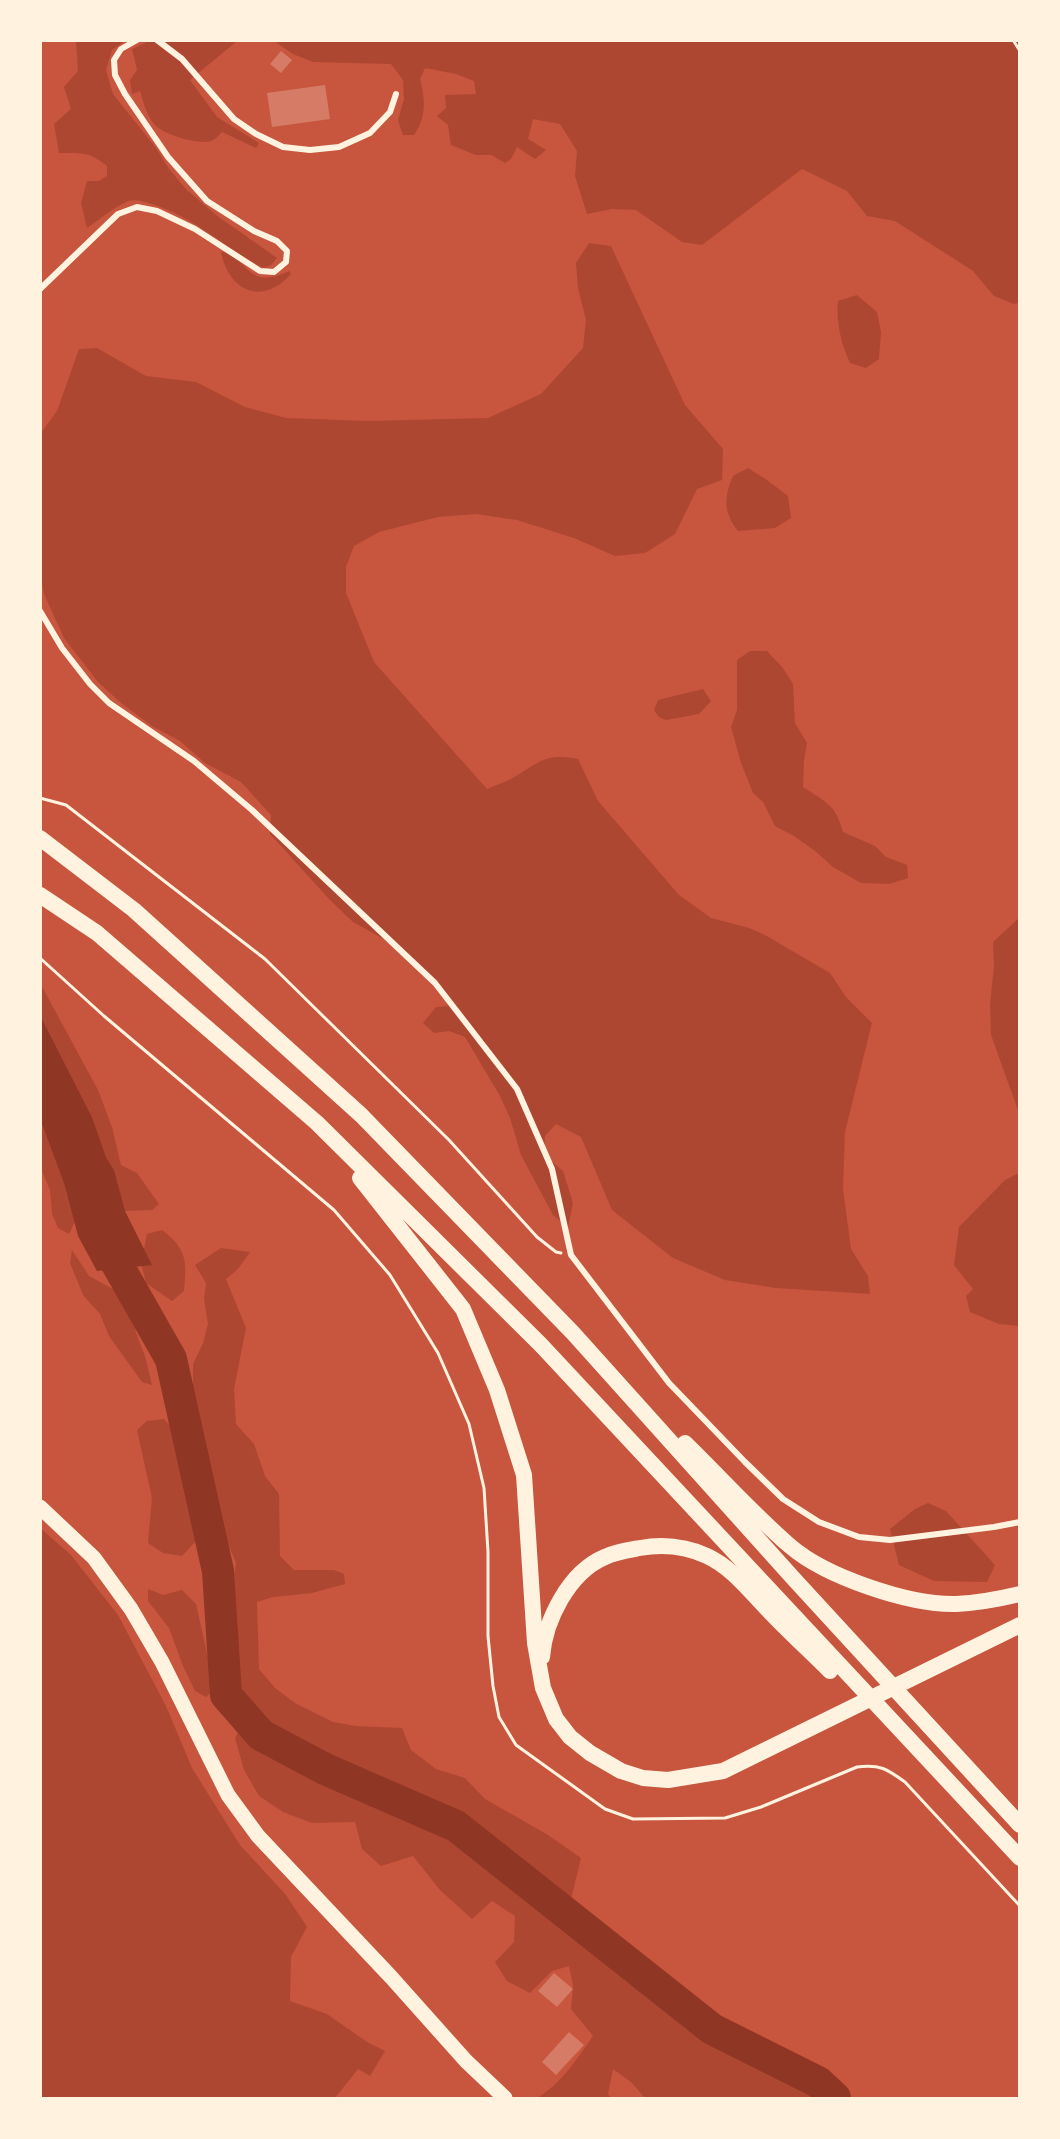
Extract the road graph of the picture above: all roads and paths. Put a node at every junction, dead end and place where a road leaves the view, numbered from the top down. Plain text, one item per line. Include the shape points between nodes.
1 (137, 40) edge
2 (157, 40) edge
3 (1013, 40) edge
4 (1020, 51) edge
5 (396, 94) dead end
6 (40, 289) edge
7 (40, 610) edge
8 (40, 798) edge
9 (40, 838) edge
10 (40, 895) edge
11 (317, 1123) junction
12 (571, 1255) junction
13 (573, 1334) junction
14 (40, 1507) edge
15 (1020, 1522) edge
16 (1020, 1594) edge
17 (1020, 1625) edge
18 (541, 1670) junction
19 (1020, 1825) edge
20 (1020, 1858) edge
21 (505, 2098) edge

1 - 6 street via 121,48 114,60 115,75 125,94 168,157 207,201 277,241 287,251 286,262 274,272 260,271 195,230 157,211 137,207 118,214
2 - 5 street via 182,59 234,119 283,147 339,147 370,132 390,112
3 - 4 path
7 - 12 street via 62,648 109,703 194,761 252,810 435,983 517,1089 552,1169
8 - 12 path via 66,804 265,959 448,1140 537,1237 556,1252
9 - 13 highway via 134,910 361,1115
10 - 11 highway via 97,933
11 - 18 highway via 463,1310 497,1390 524,1475 535,1643
11 - 20 highway via 541,1345
12 - 15 street via 669,1383 783,1499 819,1522 859,1537 890,1540
13 - 16 highway via 791,1547 818,1564 871,1587 926,1601 955,1604
13 - 19 highway
14 - 21 main road via 94,1558 131,1609 228,1795 258,1836
17 - 18 highway via 723,1771 668,1780 643,1778 615,1768 570,1737 549,1704
18 - 20 highway via 548,1628 566,1591 604,1557 660,1545 707,1556 728,1569 910,1754

